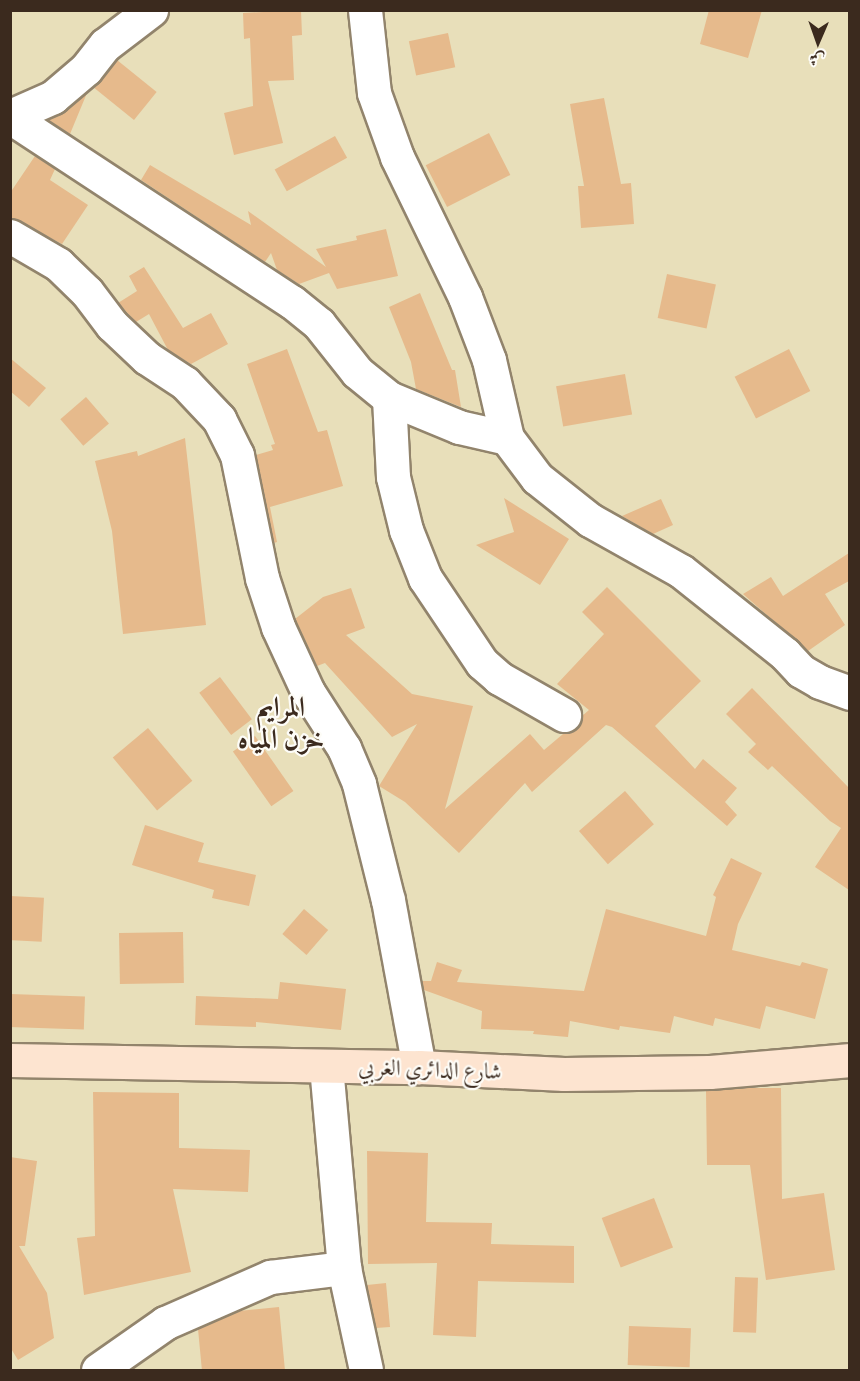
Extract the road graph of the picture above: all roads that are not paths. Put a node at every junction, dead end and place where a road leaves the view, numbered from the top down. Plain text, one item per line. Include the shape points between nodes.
1 (152, 10) edge
2 (365, 10) edge
3 (10, 116) edge
4 (10, 236) edge
5 (389, 398) junction
6 (507, 438) junction
7 (849, 693) edge
8 (564, 715) dead end
9 (10, 1060) edge
10 (849, 1060) edge
11 (326, 1066) junction
12 (419, 1067) junction
13 (344, 1268) junction
14 (98, 1371) edge
15 (366, 1371) edge

1 - 3 street via 105,45 86,69 53,97
2 - 6 street via 374,93 397,157 465,297 489,360
3 - 5 street via 292,302 319,324 357,372
4 - 12 street via 58,264 87,292 112,326 147,358 185,383 219,419 237,455 262,578 278,627 308,692 344,748 362,794 388,900
5 - 6 street via 459,427
5 - 8 street via 393,477 406,530 425,578 482,663 499,678
6 - 7 street via 537,478 590,520 681,571 761,633 801,671
9 - 11 street, شارع الدائري الغربي
10 - 12 street, شارع الدائري الغربي via 710,1072 564,1074
11 - 12 street, شارع الدائري الغربي
11 - 13 street
13 - 14 street via 270,1277 165,1323
13 - 15 street

